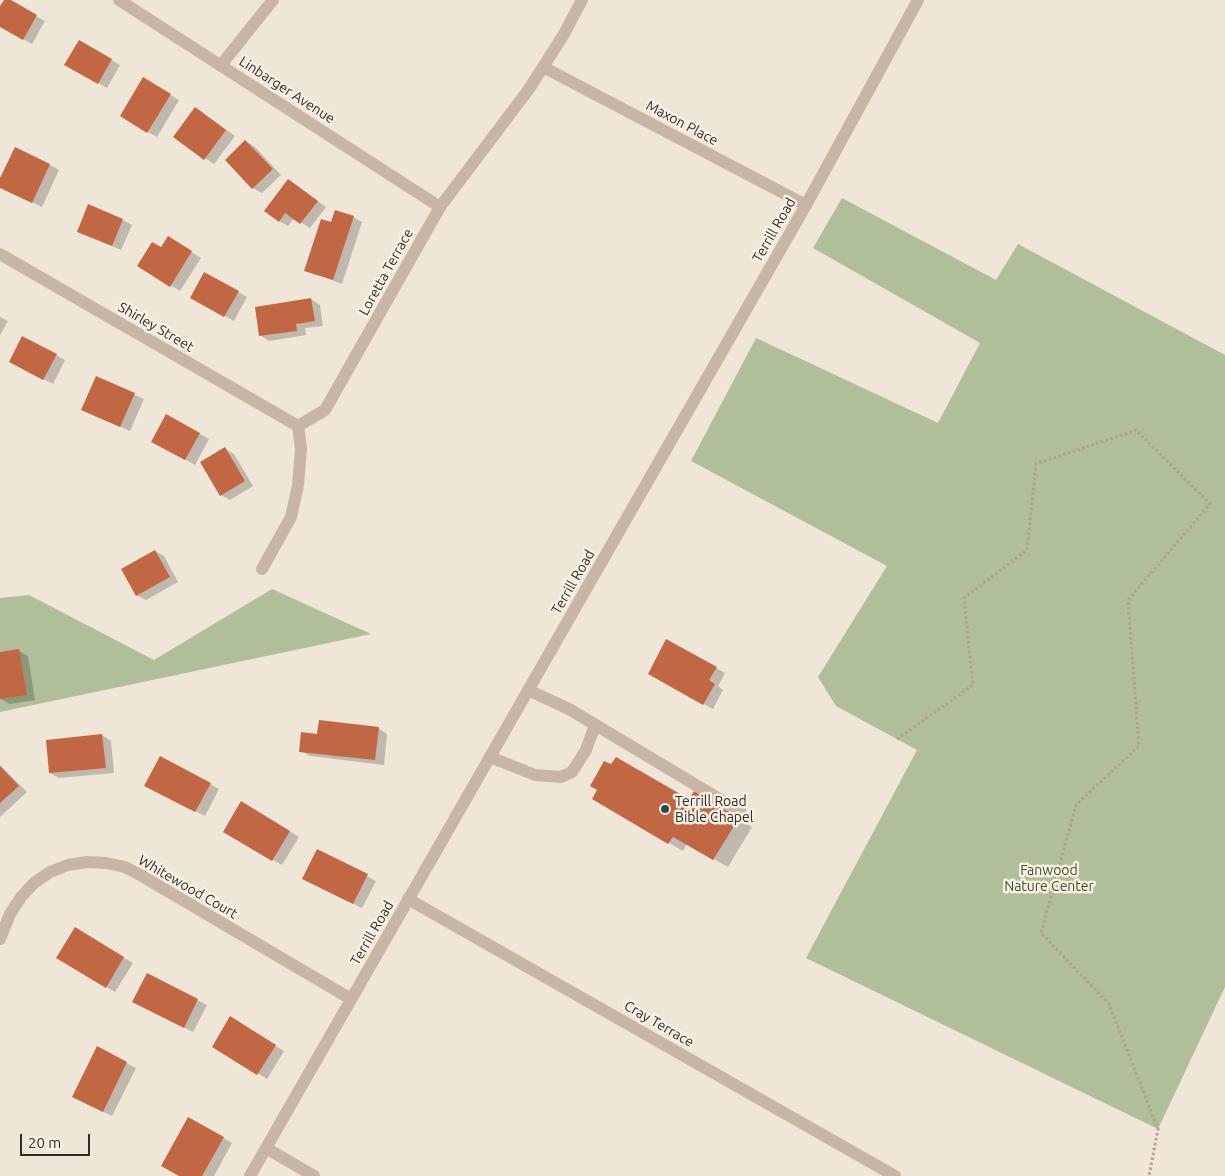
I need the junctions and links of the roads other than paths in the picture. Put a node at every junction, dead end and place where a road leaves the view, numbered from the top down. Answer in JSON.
{"nodes":[{"id":1,"x":119,"y":0,"type":"edge"},
{"id":2,"x":273,"y":0,"type":"edge"},
{"id":3,"x":582,"y":0,"type":"edge"},
{"id":4,"x":918,"y":0,"type":"edge"},
{"id":5,"x":221,"y":65,"type":"junction"},
{"id":6,"x":543,"y":67,"type":"junction"},
{"id":7,"x":806,"y":205,"type":"junction"},
{"id":8,"x":440,"y":207,"type":"junction"},
{"id":9,"x":0,"y":254,"type":"edge"},
{"id":10,"x":298,"y":426,"type":"junction"},
{"id":11,"x":262,"y":569,"type":"dead end"},
{"id":12,"x":528,"y":690,"type":"junction"},
{"id":13,"x":595,"y":725,"type":"junction"},
{"id":14,"x":490,"y":757,"type":"junction"},
{"id":15,"x":741,"y":812,"type":"dead end"},
{"id":16,"x":408,"y":899,"type":"junction"},
{"id":17,"x":0,"y":939,"type":"edge"},
{"id":18,"x":351,"y":999,"type":"junction"},
{"id":19,"x":266,"y":1148,"type":"junction"},
{"id":20,"x":250,"y":1176,"type":"edge"},
{"id":21,"x":314,"y":1176,"type":"edge"},
{"id":22,"x":895,"y":1176,"type":"edge"}],
"edges":[{"from":1,"to":5,"type":"street","name":"Linbarger Avenue"},
{"from":2,"to":5,"type":"street"},
{"from":3,"to":6,"type":"street","name":"Loretta Terrace"},
{"from":4,"to":7,"type":"street","name":"Terrill Road"},
{"from":5,"to":8,"type":"street","name":"Linbarger Avenue"},
{"from":6,"to":7,"type":"street","name":"Maxon Place"},
{"from":6,"to":8,"type":"street","name":"Loretta Terrace"},
{"from":7,"to":12,"type":"street","name":"Terrill Road"},
{"from":8,"to":10,"type":"street","name":"Loretta Terrace"},
{"from":9,"to":10,"type":"street","name":"Shirley Street"},
{"from":10,"to":11,"type":"street"},
{"from":12,"to":13,"type":"street"},
{"from":12,"to":14,"type":"street","name":"Terrill Road"},
{"from":13,"to":14,"type":"street"},
{"from":13,"to":15,"type":"street"},
{"from":14,"to":16,"type":"street","name":"Terrill Road"},
{"from":16,"to":18,"type":"street","name":"Terrill Road"},
{"from":16,"to":22,"type":"street","name":"Cray Terrace"},
{"from":17,"to":18,"type":"street","name":"Whitewood Court"},
{"from":18,"to":19,"type":"street","name":"Terrill Road"},
{"from":19,"to":20,"type":"street","name":"Terrill Road"},
{"from":19,"to":21,"type":"street"}]}
